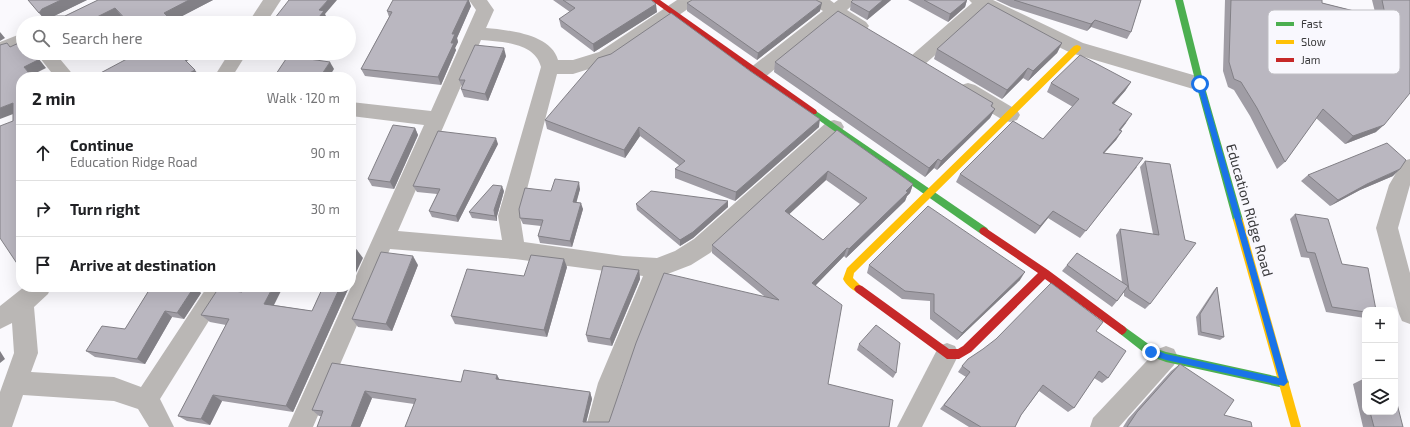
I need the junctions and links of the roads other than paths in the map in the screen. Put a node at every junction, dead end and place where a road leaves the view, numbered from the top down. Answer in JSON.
{"nodes":[{"id":1,"x":272,"y":0,"type":"edge"},
{"id":2,"x":478,"y":0,"type":"edge"},
{"id":3,"x":655,"y":0,"type":"edge"},
{"id":4,"x":689,"y":0,"type":"edge"},
{"id":5,"x":817,"y":0,"type":"edge"},
{"id":6,"x":1179,"y":0,"type":"edge"},
{"id":7,"x":981,"y":2,"type":"edge"},
{"id":8,"x":842,"y":5,"type":"edge"},
{"id":9,"x":672,"y":12,"type":"junction"},
{"id":10,"x":262,"y":16,"type":"edge"},
{"id":11,"x":474,"y":33,"type":"junction"},
{"id":12,"x":873,"y":34,"type":"edge"},
{"id":13,"x":16,"y":42,"type":"edge"},
{"id":14,"x":1077,"y":48,"type":"junction"},
{"id":15,"x":0,"y":49,"type":"edge"},
{"id":16,"x":51,"y":60,"type":"edge"},
{"id":17,"x":234,"y":60,"type":"edge"},
{"id":18,"x":918,"y":60,"type":"edge"},
{"id":19,"x":550,"y":67,"type":"junction"},
{"id":20,"x":62,"y":72,"type":"edge"},
{"id":21,"x":226,"y":72,"type":"edge"},
{"id":22,"x":757,"y":72,"type":"junction"},
{"id":23,"x":951,"y":80,"type":"edge"},
{"id":24,"x":1200,"y":84,"type":"junction"},
{"id":25,"x":356,"y":110,"type":"edge"},
{"id":26,"x":1010,"y":115,"type":"junction"},
{"id":27,"x":437,"y":119,"type":"junction"},
{"id":28,"x":834,"y":127,"type":"junction"},
{"id":29,"x":1410,"y":167,"type":"edge"},
{"id":30,"x":929,"y":194,"type":"junction"},
{"id":31,"x":383,"y":239,"type":"junction"},
{"id":32,"x":515,"y":250,"type":"junction"},
{"id":33,"x":657,"y":268,"type":"junction"},
{"id":34,"x":1044,"y":273,"type":"junction"},
{"id":35,"x":34,"y":292,"type":"edge"},
{"id":36,"x":216,"y":292,"type":"edge"},
{"id":37,"x":22,"y":303,"type":"junction"},
{"id":38,"x":1410,"y":314,"type":"edge"},
{"id":39,"x":0,"y":319,"type":"edge"},
{"id":40,"x":947,"y":354,"type":"junction"},
{"id":41,"x":1166,"y":357,"type":"junction"},
{"id":42,"x":1284,"y":382,"type":"junction"},
{"id":43,"x":16,"y":383,"type":"junction"},
{"id":44,"x":146,"y":400,"type":"junction"},
{"id":45,"x":0,"y":426,"type":"edge"},
{"id":46,"x":162,"y":427,"type":"edge"},
{"id":47,"x":300,"y":427,"type":"edge"},
{"id":48,"x":598,"y":427,"type":"edge"},
{"id":49,"x":909,"y":427,"type":"edge"},
{"id":50,"x":1102,"y":427,"type":"edge"},
{"id":51,"x":1296,"y":427,"type":"edge"}],
"edges":[{"from":1,"to":10,"type":"street"},
{"from":2,"to":11,"type":"street"},
{"from":3,"to":9,"type":"street"},
{"from":4,"to":9,"type":"street"},
{"from":5,"to":8,"type":"street"},
{"from":6,"to":24,"type":"street","name":"Education Ridge Road"},
{"from":7,"to":14,"type":"street"},
{"from":7,"to":18,"type":"street"},
{"from":8,"to":12,"type":"street"},
{"from":8,"to":22,"type":"street"},
{"from":9,"to":19,"type":"street"},
{"from":9,"to":22,"type":"street"},
{"from":11,"to":19,"type":"street"},
{"from":11,"to":27,"type":"street"},
{"from":13,"to":15,"type":"street"},
{"from":14,"to":24,"type":"street"},
{"from":14,"to":26,"type":"street"},
{"from":16,"to":20,"type":"street"},
{"from":17,"to":21,"type":"street"},
{"from":19,"to":32,"type":"street"},
{"from":22,"to":28,"type":"street"},
{"from":23,"to":26,"type":"street"},
{"from":24,"to":42,"type":"street","name":"Education Ridge Road"},
{"from":25,"to":27,"type":"street"},
{"from":26,"to":30,"type":"street"},
{"from":27,"to":31,"type":"street"},
{"from":28,"to":30,"type":"street"},
{"from":28,"to":33,"type":"street"},
{"from":29,"to":38,"type":"street"},
{"from":30,"to":34,"type":"street"},
{"from":30,"to":40,"type":"street"},
{"from":31,"to":32,"type":"street"},
{"from":31,"to":47,"type":"street"},
{"from":32,"to":33,"type":"street"},
{"from":33,"to":48,"type":"street"},
{"from":34,"to":40,"type":"street"},
{"from":34,"to":41,"type":"street"},
{"from":35,"to":37,"type":"street"},
{"from":36,"to":44,"type":"street"},
{"from":37,"to":39,"type":"street"},
{"from":37,"to":43,"type":"street"},
{"from":40,"to":49,"type":"street"},
{"from":41,"to":42,"type":"street"},
{"from":41,"to":50,"type":"street"},
{"from":42,"to":51,"type":"street","name":"Education Ridge Road"},
{"from":43,"to":44,"type":"street"},
{"from":43,"to":45,"type":"street"},
{"from":44,"to":46,"type":"street"}]}
